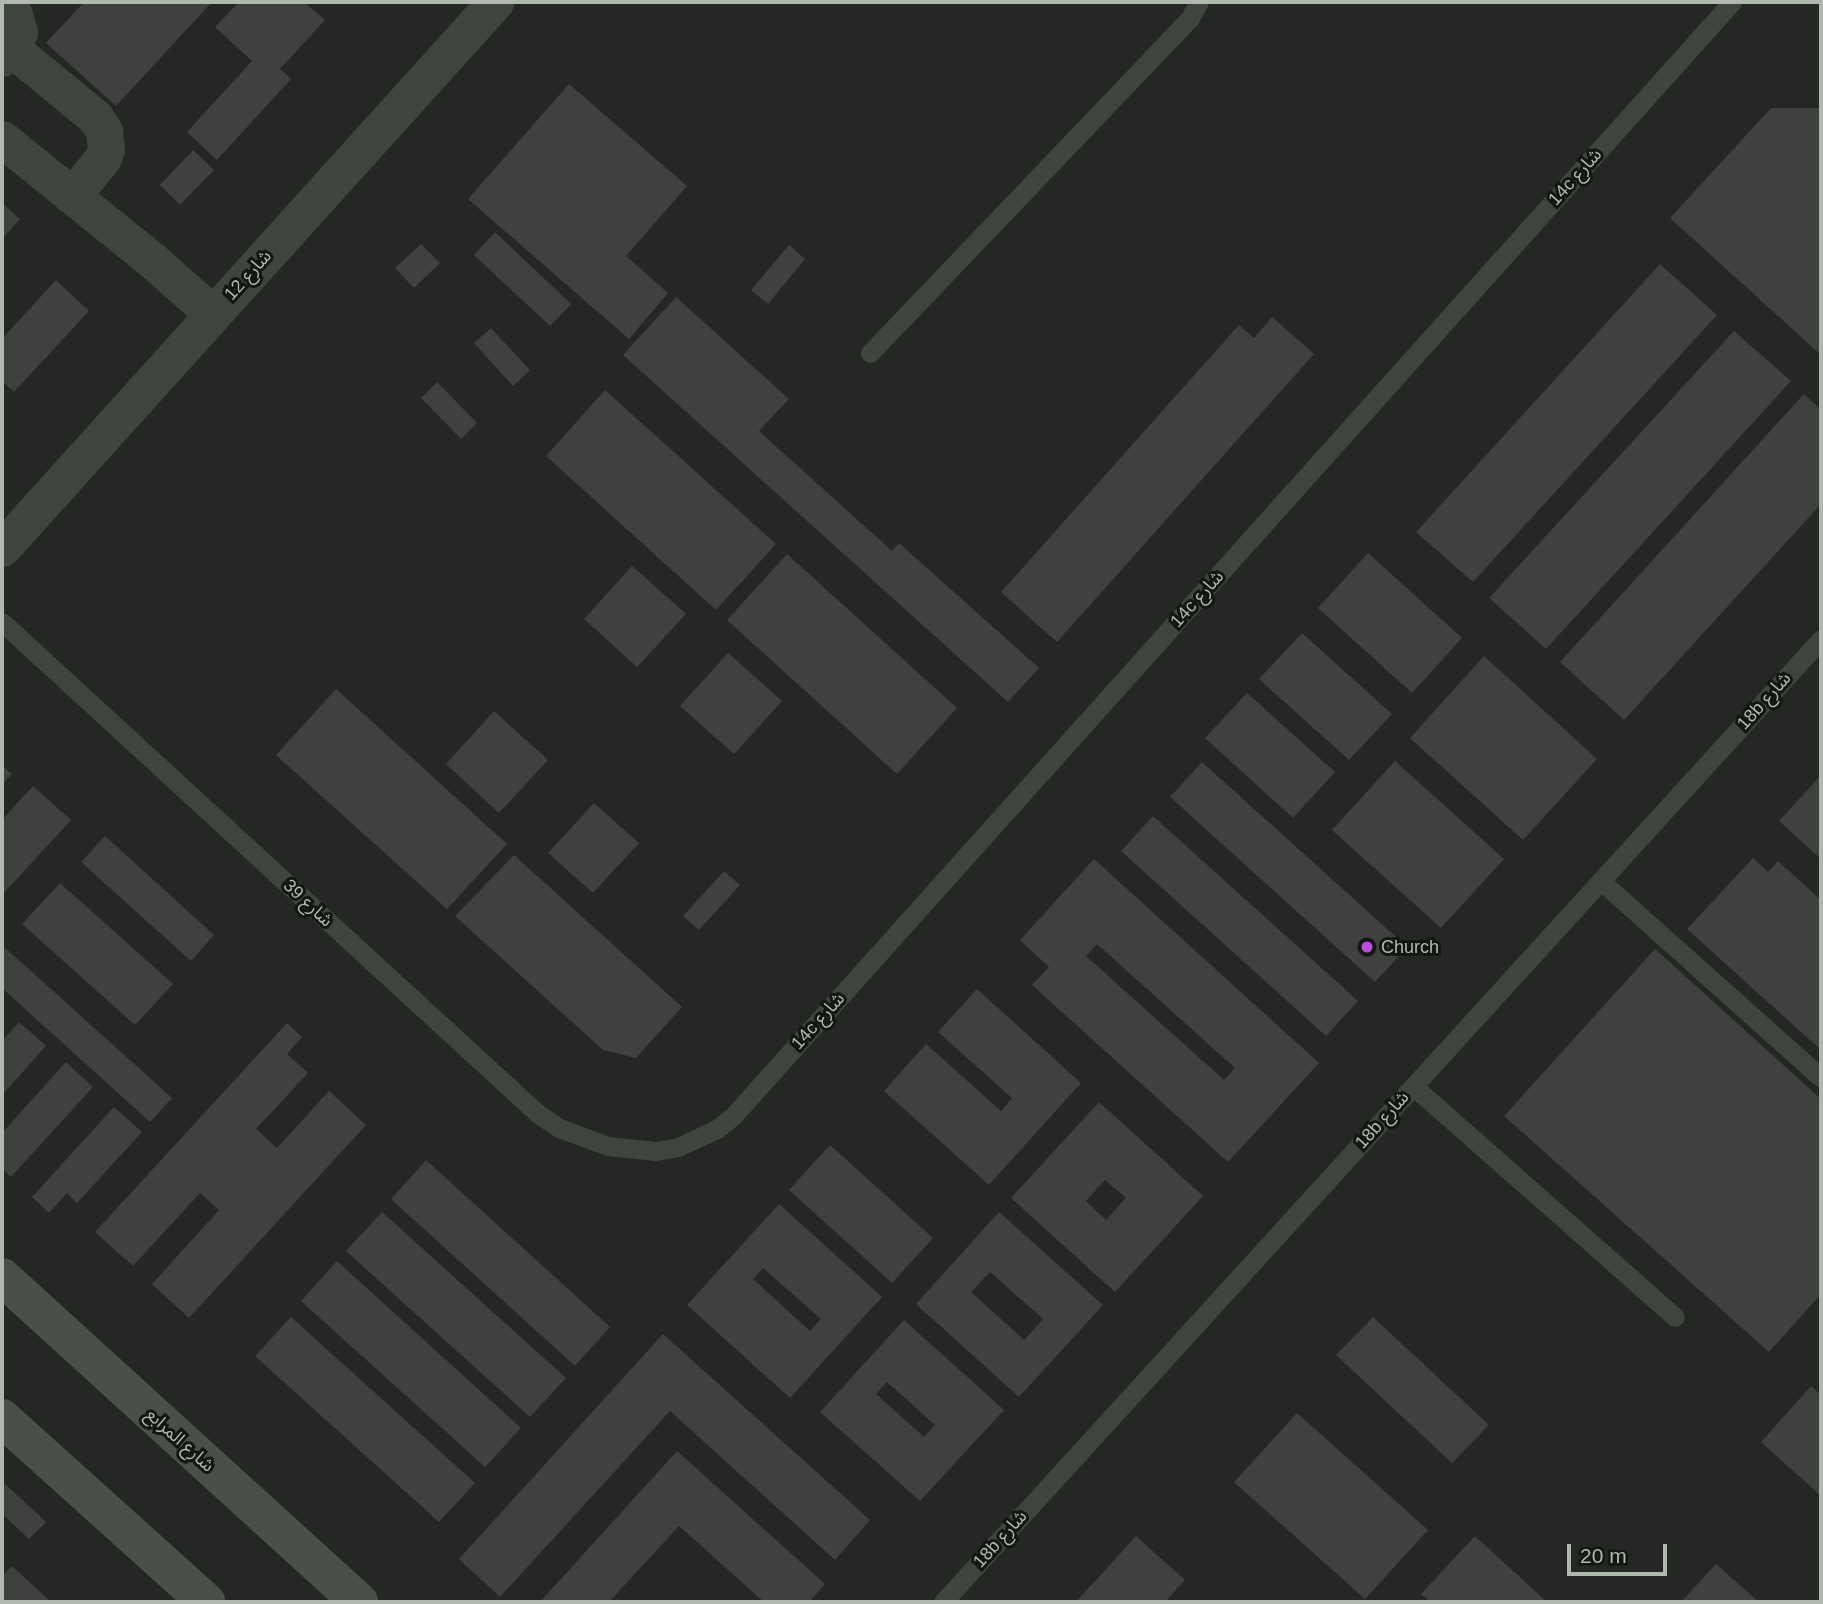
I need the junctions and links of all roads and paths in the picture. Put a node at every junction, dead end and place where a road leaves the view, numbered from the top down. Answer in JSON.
{"nodes":[{"id":1,"x":3,"y":2,"type":"edge"},
{"id":2,"x":495,"y":2,"type":"edge"},
{"id":3,"x":1199,"y":2,"type":"edge"},
{"id":4,"x":1732,"y":2,"type":"edge"},
{"id":5,"x":6,"y":53,"type":"edge"},
{"id":6,"x":2,"y":139,"type":"edge"},
{"id":7,"x":72,"y":196,"type":"junction"},
{"id":8,"x":213,"y":314,"type":"junction"},
{"id":9,"x":870,"y":353,"type":"dead end"},
{"id":10,"x":2,"y":548,"type":"edge"},
{"id":11,"x":2,"y":622,"type":"edge"},
{"id":12,"x":1821,"y":639,"type":"edge"},
{"id":13,"x":1601,"y":881,"type":"junction"},
{"id":14,"x":1821,"y":1078,"type":"edge"},
{"id":15,"x":1413,"y":1086,"type":"junction"},
{"id":16,"x":634,"y":1150,"type":"joint"},
{"id":17,"x":2,"y":1277,"type":"edge"},
{"id":18,"x":1675,"y":1317,"type":"dead end"},
{"id":19,"x":2,"y":1418,"type":"edge"},
{"id":20,"x":206,"y":1602,"type":"edge"},
{"id":21,"x":359,"y":1602,"type":"edge"},
{"id":22,"x":943,"y":1602,"type":"edge"}],
"edges":[{"from":1,"to":5,"type":"street"},
{"from":2,"to":8,"type":"street","name":"شارع 12"},
{"from":3,"to":9,"type":"lane"},
{"from":4,"to":16,"type":"lane","name":"14c شارع"},
{"from":5,"to":7,"type":"street"},
{"from":6,"to":7,"type":"street"},
{"from":7,"to":8,"type":"street"},
{"from":8,"to":10,"type":"street","name":"شارع 12"},
{"from":11,"to":16,"type":"lane","name":"شارع 39"},
{"from":12,"to":13,"type":"lane","name":"18b شارع"},
{"from":13,"to":14,"type":"lane"},
{"from":13,"to":15,"type":"lane","name":"18b شارع"},
{"from":15,"to":18,"type":"lane"},
{"from":15,"to":22,"type":"lane","name":"18b شارع"},
{"from":17,"to":21,"type":"main road","name":"شارع المرابع"},
{"from":19,"to":20,"type":"main road"}]}
